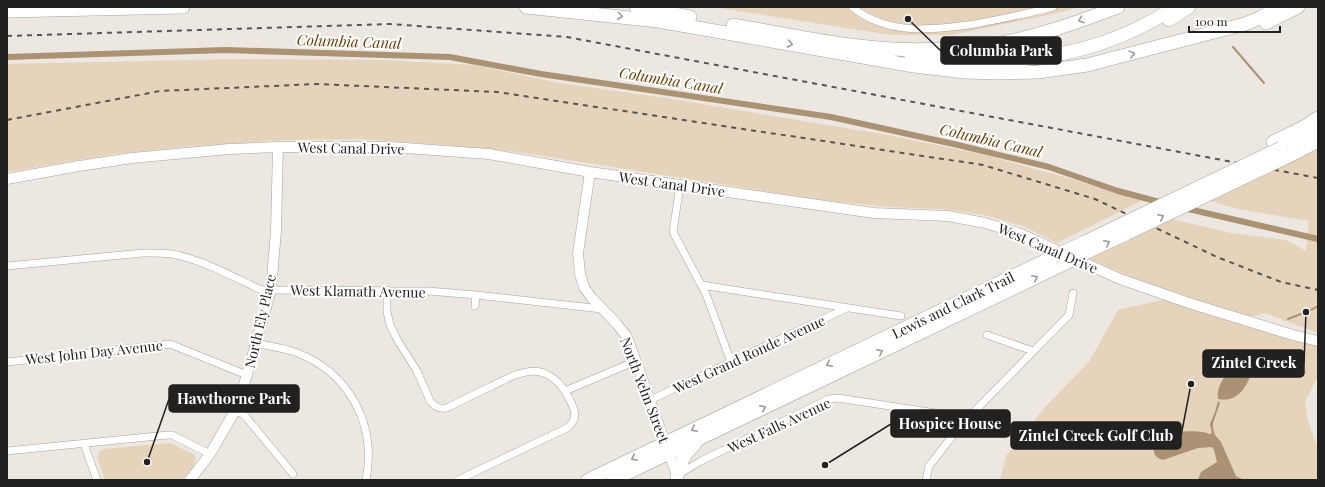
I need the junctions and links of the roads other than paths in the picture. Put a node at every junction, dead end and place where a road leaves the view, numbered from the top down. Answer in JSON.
{"nodes":[{"id":1,"x":183,"y":7,"type":"edge"},
{"id":2,"x":526,"y":7,"type":"edge"},
{"id":3,"x":637,"y":7,"type":"edge"},
{"id":4,"x":852,"y":7,"type":"edge"},
{"id":5,"x":1053,"y":7,"type":"edge"},
{"id":6,"x":1118,"y":7,"type":"edge"},
{"id":7,"x":1175,"y":7,"type":"edge"},
{"id":8,"x":1190,"y":7,"type":"edge"},
{"id":9,"x":1278,"y":7,"type":"edge"},
{"id":10,"x":1298,"y":7,"type":"edge"},
{"id":11,"x":7,"y":11,"type":"edge"},
{"id":12,"x":842,"y":43,"type":"junction"},
{"id":13,"x":1167,"y":44,"type":"junction"},
{"id":14,"x":914,"y":66,"type":"junction"},
{"id":15,"x":1318,"y":118,"type":"edge"},
{"id":16,"x":1318,"y":131,"type":"edge"},
{"id":17,"x":1318,"y":141,"type":"edge"},
{"id":18,"x":1318,"y":145,"type":"edge"},
{"id":19,"x":278,"y":146,"type":"junction"},
{"id":20,"x":1281,"y":148,"type":"junction"},
{"id":21,"x":590,"y":172,"type":"junction"},
{"id":22,"x":7,"y":179,"type":"edge"},
{"id":23,"x":680,"y":185,"type":"junction"},
{"id":24,"x":1122,"y":230,"type":"junction"},
{"id":25,"x":1086,"y":247,"type":"junction"},
{"id":26,"x":7,"y":266,"type":"edge"},
{"id":27,"x":701,"y":285,"type":"junction"},
{"id":28,"x":271,"y":290,"type":"junction"},
{"id":29,"x":388,"y":290,"type":"junction"},
{"id":30,"x":1073,"y":293,"type":"dead end"},
{"id":31,"x":476,"y":295,"type":"junction"},
{"id":32,"x":475,"y":306,"type":"dead end"},
{"id":33,"x":847,"y":308,"type":"junction"},
{"id":34,"x":602,"y":309,"type":"junction"},
{"id":35,"x":901,"y":316,"type":"dead end"},
{"id":36,"x":986,"y":335,"type":"dead end"},
{"id":37,"x":1318,"y":341,"type":"edge"},
{"id":38,"x":256,"y":343,"type":"junction"},
{"id":39,"x":1033,"y":351,"type":"junction"},
{"id":40,"x":636,"y":361,"type":"junction"},
{"id":41,"x":7,"y":362,"type":"edge"},
{"id":42,"x":731,"y":362,"type":"junction"},
{"id":43,"x":247,"y":375,"type":"junction"},
{"id":44,"x":565,"y":391,"type":"junction"},
{"id":45,"x":650,"y":400,"type":"junction"},
{"id":46,"x":235,"y":411,"type":"junction"},
{"id":47,"x":962,"y":424,"type":"junction"},
{"id":48,"x":702,"y":437,"type":"junction"},
{"id":49,"x":84,"y":444,"type":"junction"},
{"id":50,"x":668,"y":448,"type":"junction"},
{"id":51,"x":7,"y":451,"type":"edge"},
{"id":52,"x":210,"y":454,"type":"junction"},
{"id":53,"x":293,"y":474,"type":"dead end"},
{"id":54,"x":676,"y":479,"type":"edge"},
{"id":55,"x":97,"y":480,"type":"edge"},
{"id":56,"x":190,"y":480,"type":"edge"},
{"id":57,"x":366,"y":480,"type":"edge"},
{"id":58,"x":458,"y":480,"type":"edge"},
{"id":59,"x":588,"y":480,"type":"edge"},
{"id":60,"x":613,"y":480,"type":"edge"},
{"id":61,"x":926,"y":480,"type":"edge"}],
"edges":[{"from":1,"to":11,"type":"highway"},
{"from":2,"to":14,"type":"highway","one_way":true},
{"from":3,"to":12,"type":"highway"},
{"from":4,"to":5,"type":"street"},
{"from":6,"to":12,"type":"highway","one_way":true},
{"from":7,"to":12,"type":"highway"},
{"from":8,"to":14,"type":"highway"},
{"from":9,"to":13,"type":"highway"},
{"from":10,"to":13,"type":"highway"},
{"from":14,"to":13,"type":"highway","one_way":true},
{"from":15,"to":20,"type":"highway"},
{"from":16,"to":20,"type":"highway","name":"Lewis and Clark Trail"},
{"from":17,"to":20,"type":"highway","name":"Lewis and Clark Trail"},
{"from":18,"to":20,"type":"highway"},
{"from":19,"to":21,"type":"street","name":"West Canal Drive"},
{"from":19,"to":22,"type":"street","name":"West Canal Drive"},
{"from":19,"to":28,"type":"street","name":"North Ely Place"},
{"from":20,"to":24,"type":"highway","name":"Lewis and Clark Trail","bridge":true},
{"from":20,"to":24,"type":"highway","bridge":true},
{"from":21,"to":23,"type":"street","name":"West Canal Drive"},
{"from":21,"to":34,"type":"street","name":"North Yelm Street"},
{"from":23,"to":27,"type":"street"},
{"from":23,"to":37,"type":"street","name":"West Canal Drive"},
{"from":24,"to":25,"type":"highway","name":"Lewis and Clark Trail"},
{"from":48,"to":25,"type":"highway","name":"Lewis and Clark Trail","one_way":true,"bridge":true},
{"from":25,"to":50,"type":"highway","name":"Lewis and Clark Trail","one_way":true,"bridge":true},
{"from":26,"to":28,"type":"street","name":"West Klamath Avenue"},
{"from":27,"to":33,"type":"street"},
{"from":27,"to":42,"type":"street"},
{"from":28,"to":29,"type":"street","name":"West Klamath Avenue"},
{"from":28,"to":38,"type":"street","name":"North Ely Place"},
{"from":29,"to":31,"type":"street","name":"West Klamath Avenue"},
{"from":29,"to":44,"type":"street"},
{"from":30,"to":39,"type":"street"},
{"from":31,"to":32,"type":"street"},
{"from":31,"to":34,"type":"street","name":"West Klamath Avenue"},
{"from":33,"to":35,"type":"street"},
{"from":33,"to":42,"type":"street","name":"West Grand Ronde Avenue"},
{"from":34,"to":40,"type":"street","name":"North Yelm Street"},
{"from":36,"to":39,"type":"street"},
{"from":38,"to":43,"type":"street","name":"North Ely Place"},
{"from":38,"to":57,"type":"street"},
{"from":39,"to":47,"type":"street"},
{"from":40,"to":44,"type":"street"},
{"from":40,"to":45,"type":"street","name":"North Yelm Street"},
{"from":41,"to":43,"type":"street","name":"West John Day Avenue"},
{"from":42,"to":45,"type":"street","name":"West Grand Ronde Avenue"},
{"from":43,"to":46,"type":"street","name":"North Ely Place"},
{"from":44,"to":58,"type":"street"},
{"from":45,"to":50,"type":"street","name":"North Yelm Street"},
{"from":46,"to":52,"type":"street","name":"North Ely Place"},
{"from":46,"to":53,"type":"street"},
{"from":47,"to":54,"type":"street","name":"West Falls Avenue"},
{"from":47,"to":61,"type":"street"},
{"from":48,"to":50,"type":"highway","name":"Lewis and Clark Trail"},
{"from":48,"to":54,"type":"highway"},
{"from":49,"to":51,"type":"street"},
{"from":49,"to":52,"type":"street"},
{"from":49,"to":55,"type":"street"},
{"from":50,"to":54,"type":"street","name":"North Yelm Street"},
{"from":50,"to":59,"type":"highway","name":"Lewis and Clark Trail","one_way":true},
{"from":50,"to":60,"type":"highway","name":"Lewis and Clark Trail"},
{"from":52,"to":56,"type":"street","name":"North Ely Place"}]}
